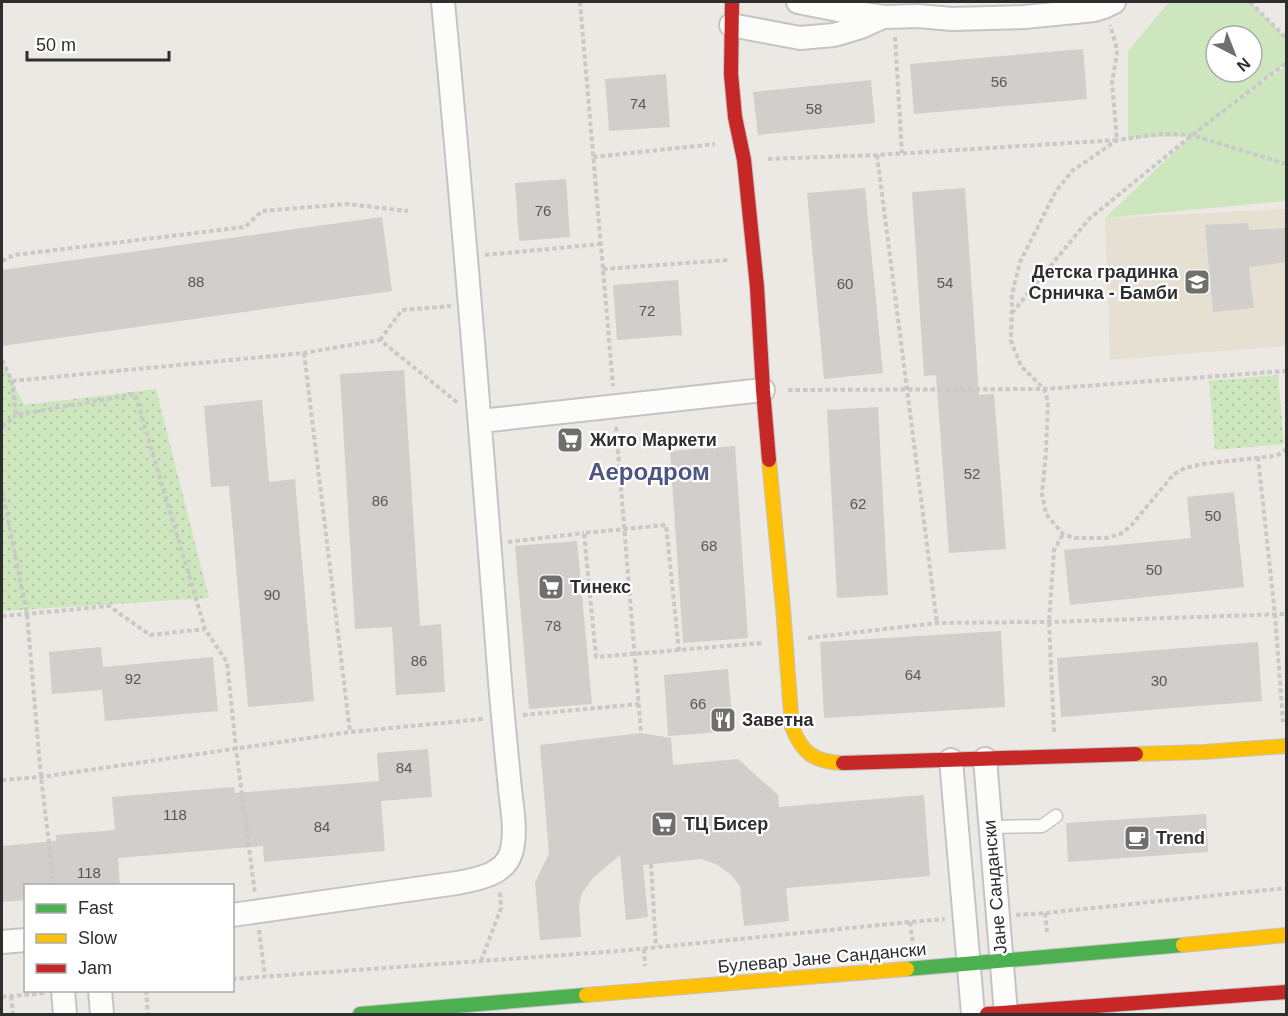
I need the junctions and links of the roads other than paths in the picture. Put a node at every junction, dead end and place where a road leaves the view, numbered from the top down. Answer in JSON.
{"nodes":[{"id":1,"x":443,"y":2,"type":"edge"},
{"id":2,"x":732,"y":2,"type":"edge"},
{"id":3,"x":798,"y":2,"type":"edge"},
{"id":4,"x":1019,"y":2,"type":"edge"},
{"id":5,"x":1109,"y":4,"type":"edge"},
{"id":6,"x":889,"y":17,"type":"junction"},
{"id":7,"x":989,"y":17,"type":"junction"},
{"id":8,"x":731,"y":25,"type":"junction"},
{"id":9,"x":763,"y":390,"type":"junction"},
{"id":10,"x":481,"y":422,"type":"junction"},
{"id":11,"x":1286,"y":746,"type":"edge"},
{"id":12,"x":985,"y":759,"type":"junction"},
{"id":13,"x":951,"y":760,"type":"junction"},
{"id":14,"x":1056,"y":816,"type":"dead end"},
{"id":15,"x":990,"y":827,"type":"junction"},
{"id":16,"x":234,"y":915,"type":"edge"},
{"id":17,"x":1287,"y":935,"type":"edge"},
{"id":18,"x":24,"y":940,"type":"edge"},
{"id":19,"x":2,"y":942,"type":"edge"},
{"id":20,"x":1001,"y":961,"type":"junction"},
{"id":21,"x":969,"y":964,"type":"junction"},
{"id":22,"x":63,"y":992,"type":"edge"},
{"id":23,"x":100,"y":992,"type":"edge"},
{"id":24,"x":1287,"y":992,"type":"edge"},
{"id":25,"x":65,"y":1014,"type":"edge"},
{"id":26,"x":102,"y":1014,"type":"edge"},
{"id":27,"x":360,"y":1014,"type":"edge"},
{"id":28,"x":973,"y":1014,"type":"edge"},
{"id":29,"x":1000,"y":1014,"type":"edge"}],
"edges":[{"from":1,"to":10,"type":"street"},
{"from":2,"to":8,"type":"street"},
{"from":3,"to":6,"type":"street"},
{"from":4,"to":7,"type":"street"},
{"from":5,"to":7,"type":"street"},
{"from":6,"to":7,"type":"street"},
{"from":6,"to":8,"type":"street"},
{"from":8,"to":9,"type":"street"},
{"from":9,"to":10,"type":"street"},
{"from":9,"to":13,"type":"street"},
{"from":10,"to":16,"type":"street"},
{"from":11,"to":12,"type":"street"},
{"from":12,"to":13,"type":"street"},
{"from":12,"to":15,"type":"street","name":"Јане Сандански"},
{"from":13,"to":21,"type":"street","name":"Јане Сандански"},
{"from":14,"to":15,"type":"lane"},
{"from":15,"to":20,"type":"street","name":"Јане Сандански"},
{"from":17,"to":20,"type":"street","name":"Булевар Јане Сандански"},
{"from":18,"to":19,"type":"street"},
{"from":20,"to":21,"type":"street","name":"Булевар Јане Сандански"},
{"from":20,"to":29,"type":"street","name":"Јане Сандански"},
{"from":21,"to":27,"type":"street","name":"Булевар Јане Сандански"},
{"from":21,"to":28,"type":"street","name":"Јане Сандански"},
{"from":22,"to":25,"type":"street"},
{"from":23,"to":26,"type":"street"},
{"from":24,"to":29,"type":"street"}]}
